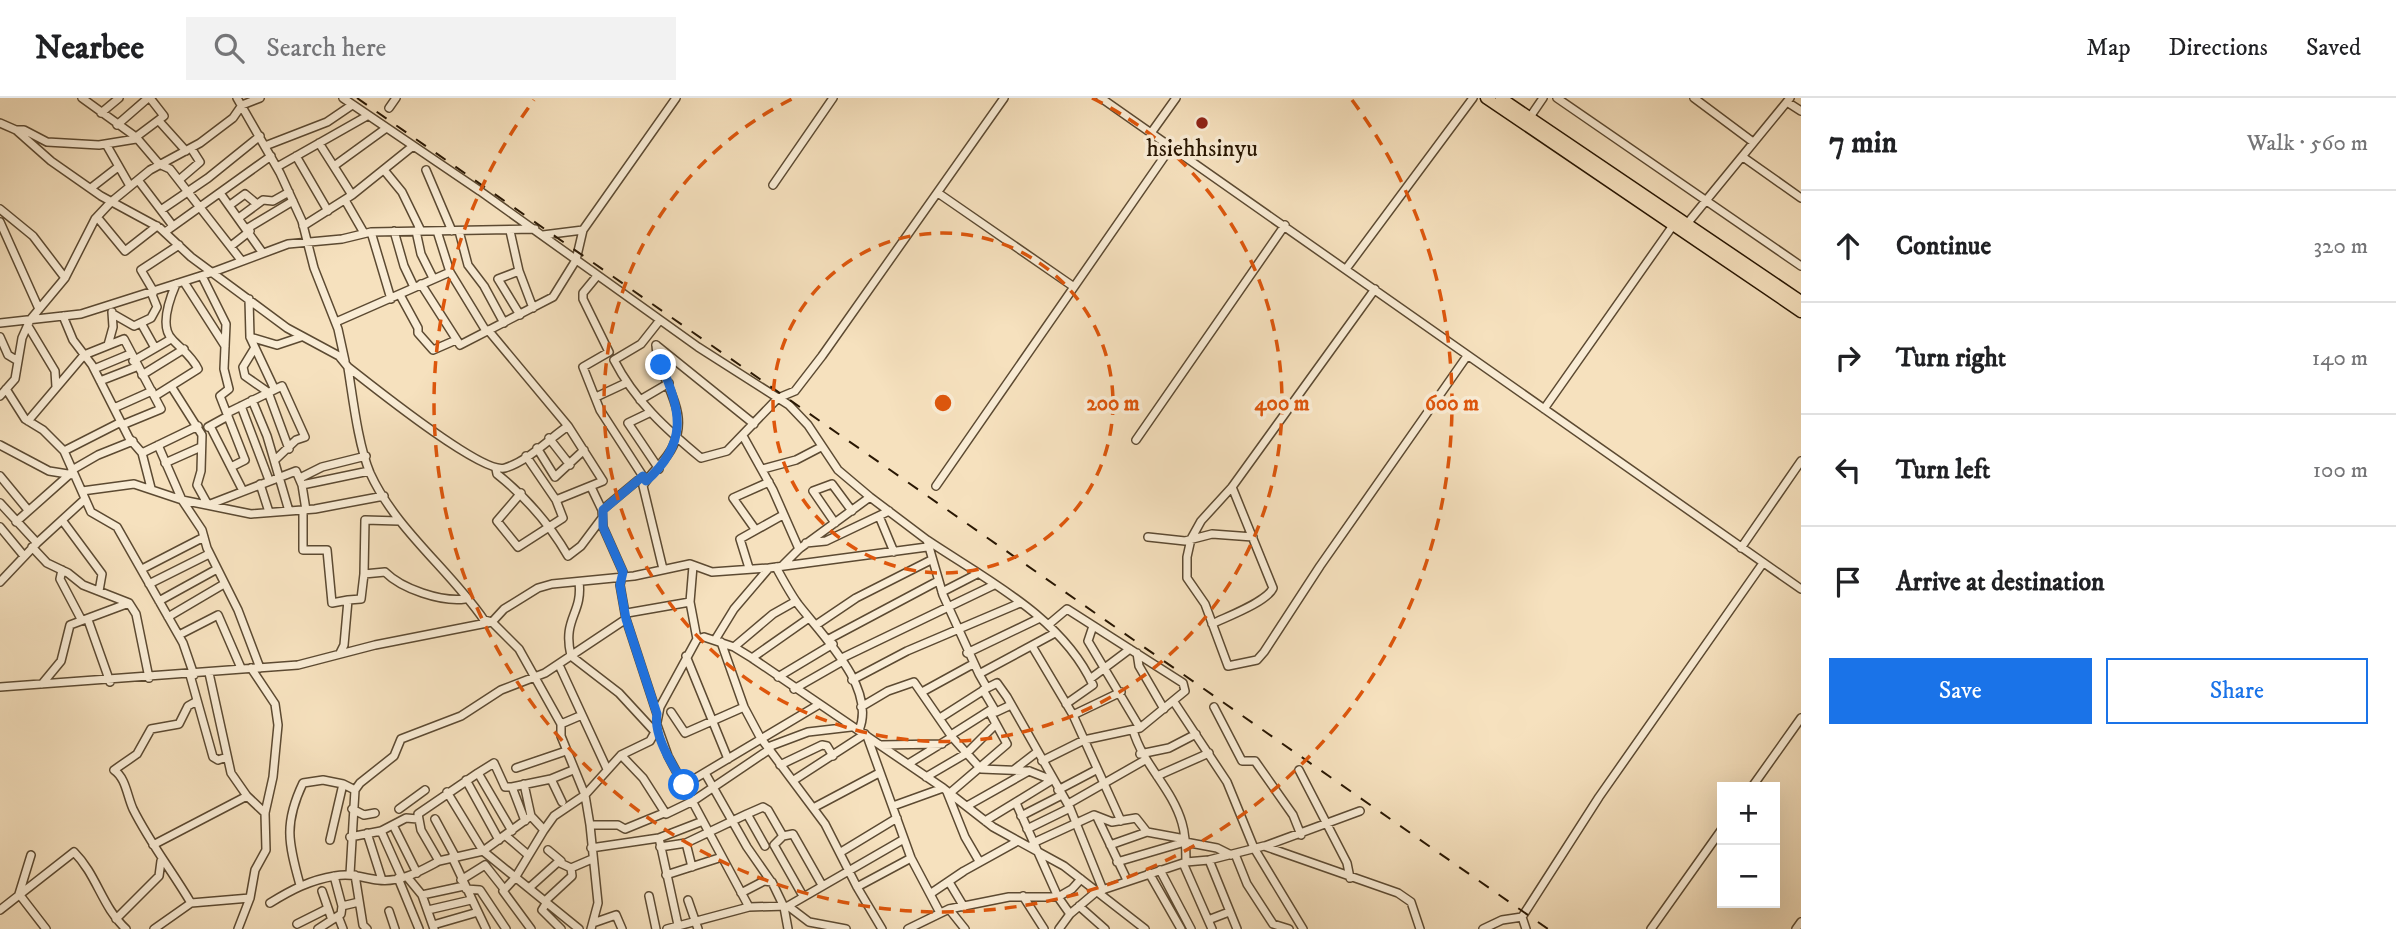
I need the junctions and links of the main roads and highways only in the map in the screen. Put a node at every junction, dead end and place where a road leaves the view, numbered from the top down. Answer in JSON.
{"nodes":[{"id":1,"x":1486,"y":98,"type":"edge"},
{"id":2,"x":1501,"y":98,"type":"edge"},
{"id":3,"x":1679,"y":223,"type":"junction"},
{"id":4,"x":1801,"y":301,"type":"edge"},
{"id":5,"x":1801,"y":312,"type":"edge"}],
"edges":[{"from":1,"to":3,"type":"main road"},
{"from":2,"to":3,"type":"main road"},
{"from":3,"to":4,"type":"main road"},
{"from":3,"to":5,"type":"main road"}]}
